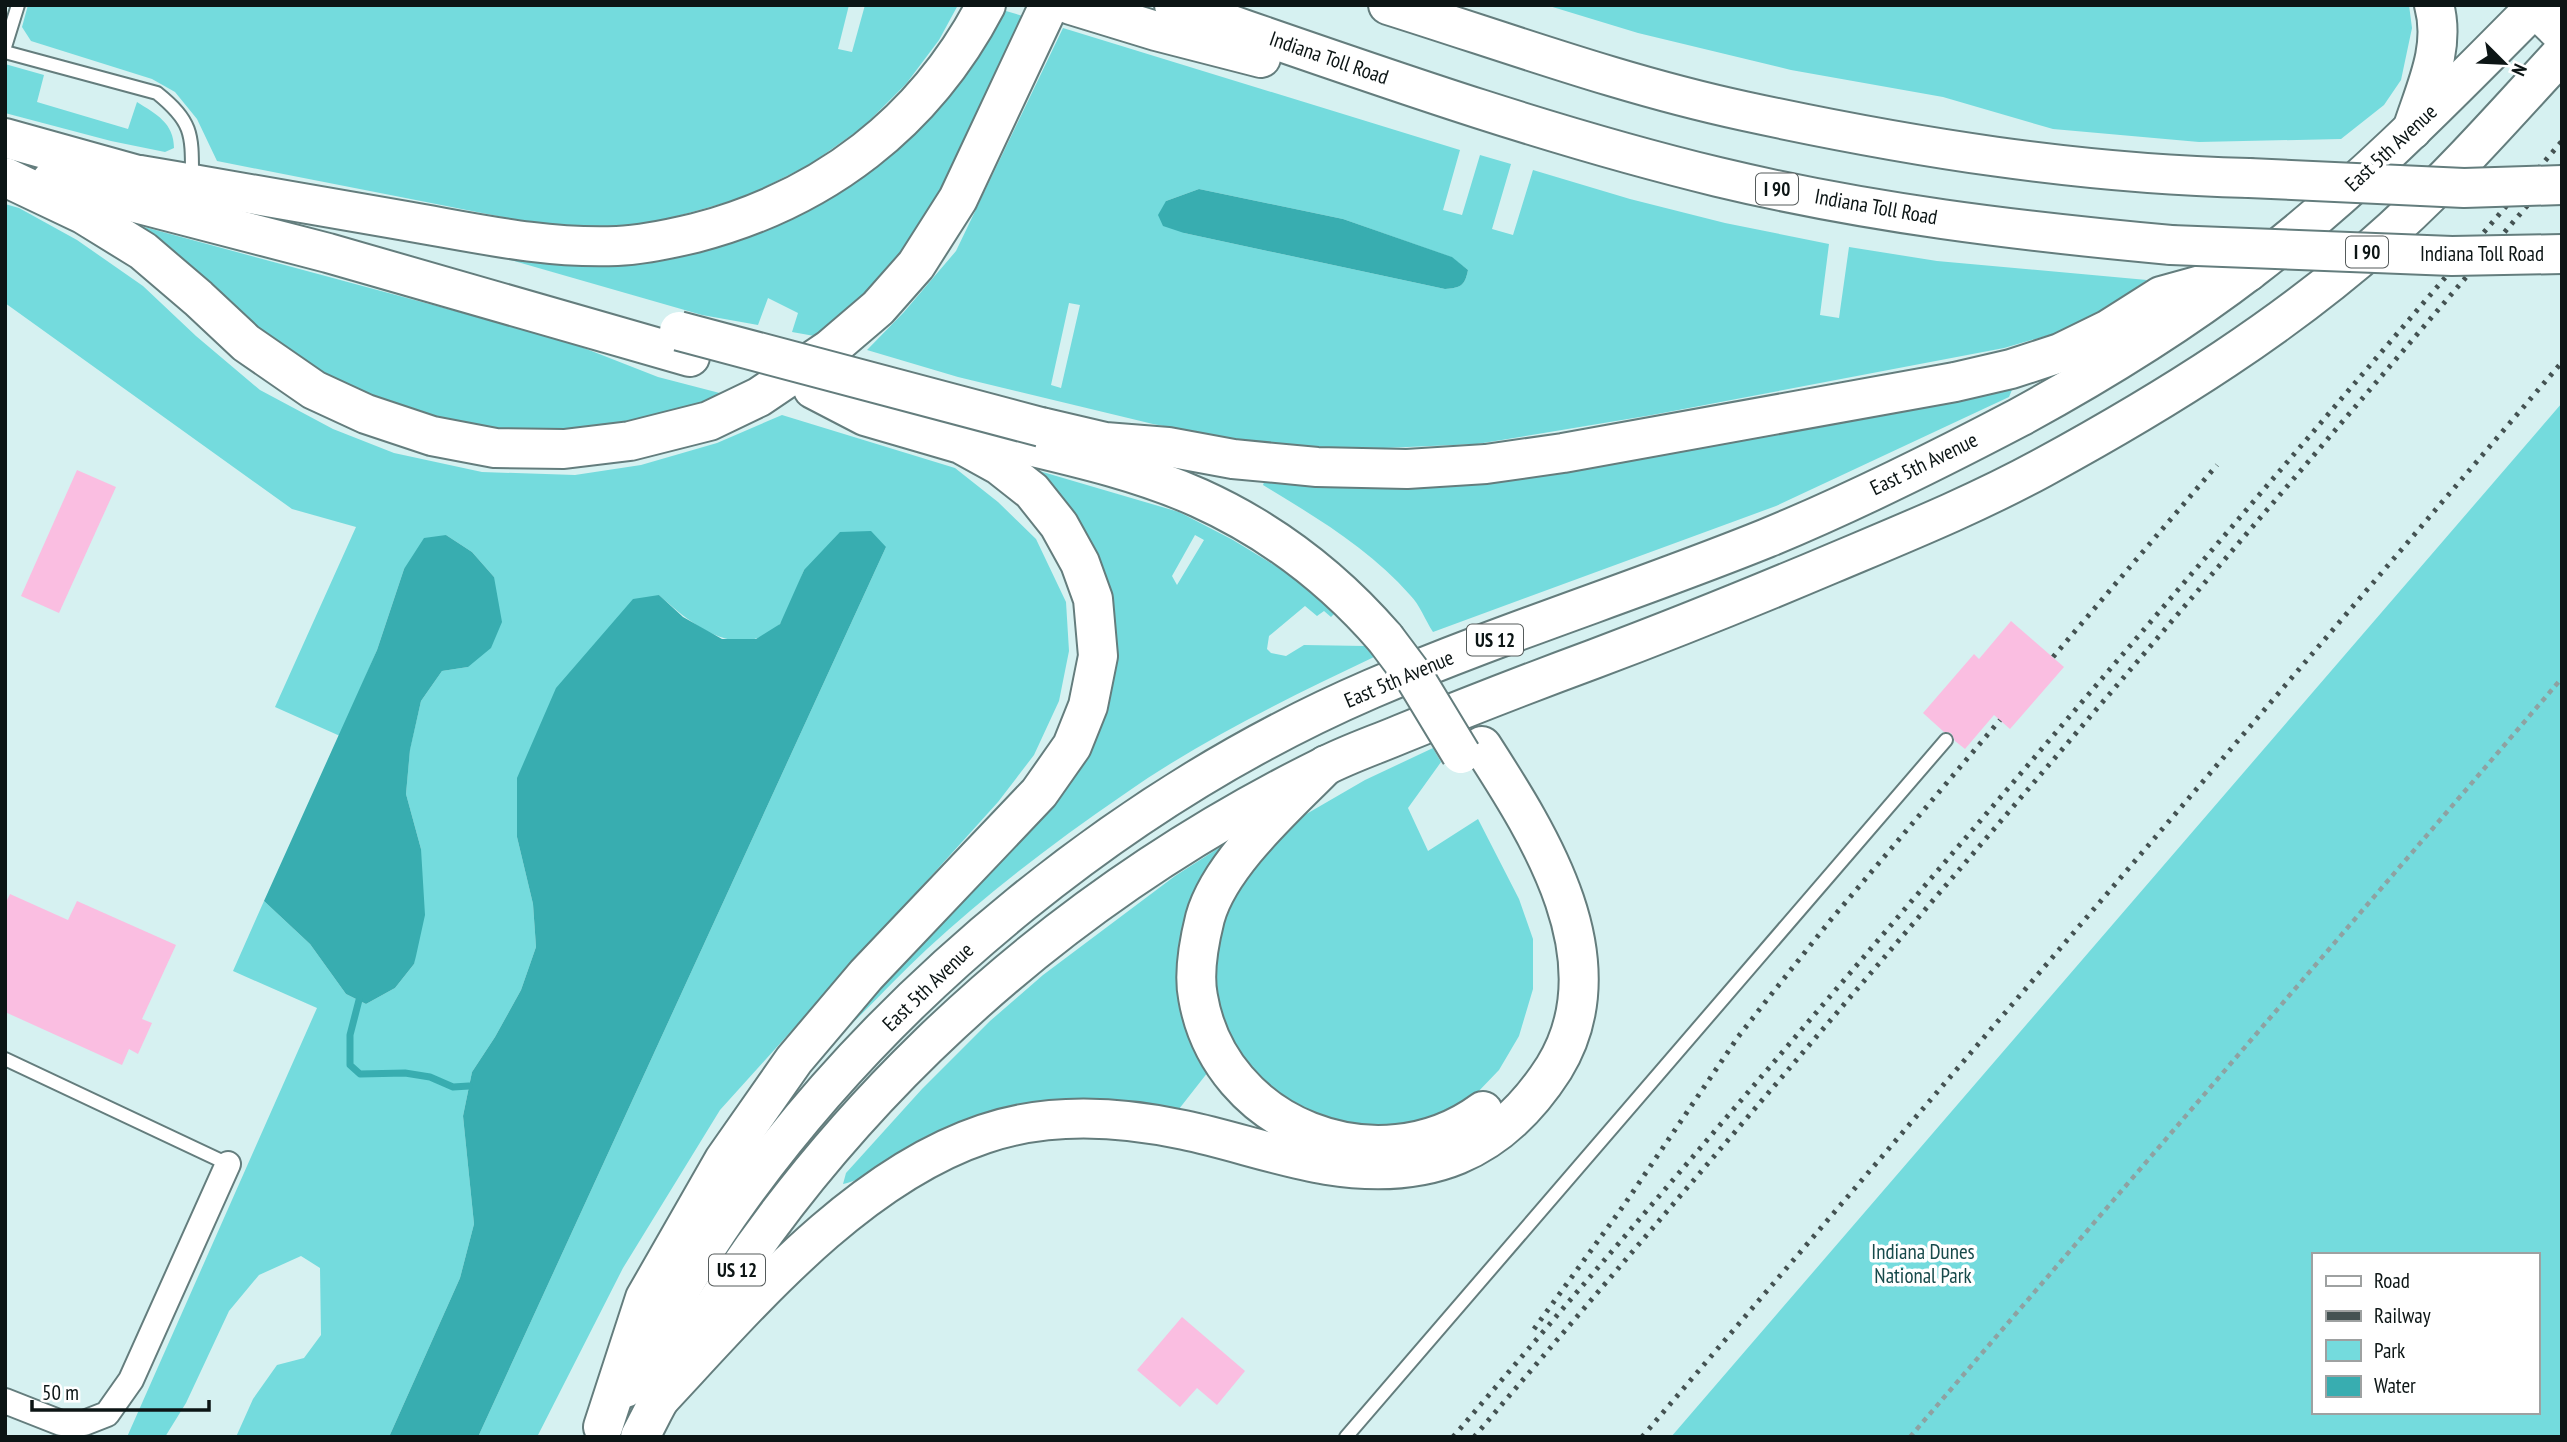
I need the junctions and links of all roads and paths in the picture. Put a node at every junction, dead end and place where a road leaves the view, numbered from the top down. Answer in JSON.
{"nodes":[{"id":1,"x":18,"y":5,"type":"edge"},
{"id":2,"x":986,"y":5,"type":"edge"},
{"id":3,"x":1049,"y":5,"type":"edge"},
{"id":4,"x":1071,"y":5,"type":"edge"},
{"id":5,"x":1388,"y":5,"type":"edge"},
{"id":6,"x":1472,"y":5,"type":"edge"},
{"id":7,"x":2434,"y":5,"type":"edge"},
{"id":8,"x":2532,"y":6,"type":"edge"},
{"id":9,"x":1165,"y":18,"type":"edge"},
{"id":10,"x":2562,"y":34,"type":"edge"},
{"id":11,"x":5,"y":50,"type":"edge"},
{"id":12,"x":2562,"y":53,"type":"edge"},
{"id":13,"x":1605,"y":74,"type":"junction"},
{"id":14,"x":2412,"y":130,"type":"junction"},
{"id":15,"x":5,"y":138,"type":"edge"},
{"id":16,"x":5,"y":169,"type":"edge"},
{"id":17,"x":140,"y":175,"type":"junction"},
{"id":18,"x":5,"y":177,"type":"edge"},
{"id":19,"x":192,"y":184,"type":"junction"},
{"id":20,"x":2562,"y":185,"type":"edge"},
{"id":21,"x":2562,"y":254,"type":"edge"},
{"id":22,"x":2248,"y":272,"type":"junction"},
{"id":23,"x":685,"y":344,"type":"junction"},
{"id":24,"x":813,"y":389,"type":"junction"},
{"id":25,"x":1039,"y":438,"type":"junction"},
{"id":26,"x":1105,"y":442,"type":"junction"},
{"id":27,"x":1396,"y":634,"type":"junction"},
{"id":28,"x":2562,"y":678,"type":"edge"},
{"id":29,"x":1946,"y":740,"type":"dead end"},
{"id":30,"x":1472,"y":750,"type":"junction"},
{"id":31,"x":1326,"y":765,"type":"junction"},
{"id":32,"x":5,"y":1059,"type":"edge"},
{"id":33,"x":228,"y":1164,"type":"joint"},
{"id":34,"x":5,"y":1401,"type":"edge"},
{"id":35,"x":658,"y":1401,"type":"junction"},
{"id":36,"x":601,"y":1432,"type":"edge"},
{"id":37,"x":640,"y":1437,"type":"edge"},
{"id":38,"x":1346,"y":1437,"type":"edge"},
{"id":39,"x":1910,"y":1437,"type":"edge"}],
"edges":[{"from":1,"to":11,"type":"lane"},
{"from":2,"to":19,"type":"main road"},
{"from":3,"to":18,"type":"main road"},
{"from":4,"to":9,"type":"main road","name":"Indiana Toll Road"},
{"from":5,"to":13,"type":"main road"},
{"from":6,"to":13,"type":"main road"},
{"from":7,"to":14,"type":"main road"},
{"from":8,"to":10,"type":"main road"},
{"from":8,"to":14,"type":"main road","name":"East 5th Avenue","number":"US 12"},
{"from":9,"to":21,"type":"main road","name":"Indiana Toll Road","number":"I 90","bridge":true},
{"from":11,"to":19,"type":"lane"},
{"from":12,"to":31,"type":"main road","name":"East 5th Avenue","number":"US 12"},
{"from":13,"to":20,"type":"main road","bridge":true},
{"from":14,"to":22,"type":"main road","name":"East 5th Avenue","number":"US 12"},
{"from":15,"to":17,"type":"main road"},
{"from":16,"to":23,"type":"main road"},
{"from":17,"to":19,"type":"main road"},
{"from":17,"to":23,"type":"main road"},
{"from":22,"to":26,"type":"main road"},
{"from":22,"to":36,"type":"main road","name":"East 5th Avenue","number":"US 12"},
{"from":23,"to":24,"type":"main road"},
{"from":23,"to":25,"type":"main road","bridge":true},
{"from":24,"to":25,"type":"main road"},
{"from":24,"to":36,"type":"main road"},
{"from":25,"to":26,"type":"main road"},
{"from":25,"to":27,"type":"main road"},
{"from":26,"to":27,"type":"main road"},
{"from":27,"to":30,"type":"main road","bridge":true},
{"from":28,"to":39,"type":"path"},
{"from":29,"to":38,"type":"lane"},
{"from":30,"to":31,"type":"main road"},
{"from":30,"to":35,"type":"main road"},
{"from":31,"to":35,"type":"main road","name":"East 5th Avenue","number":"US 12"},
{"from":32,"to":33,"type":"lane"},
{"from":33,"to":34,"type":"street"},
{"from":35,"to":37,"type":"main road","name":"East 5th Avenue","number":"US 12"}]}
